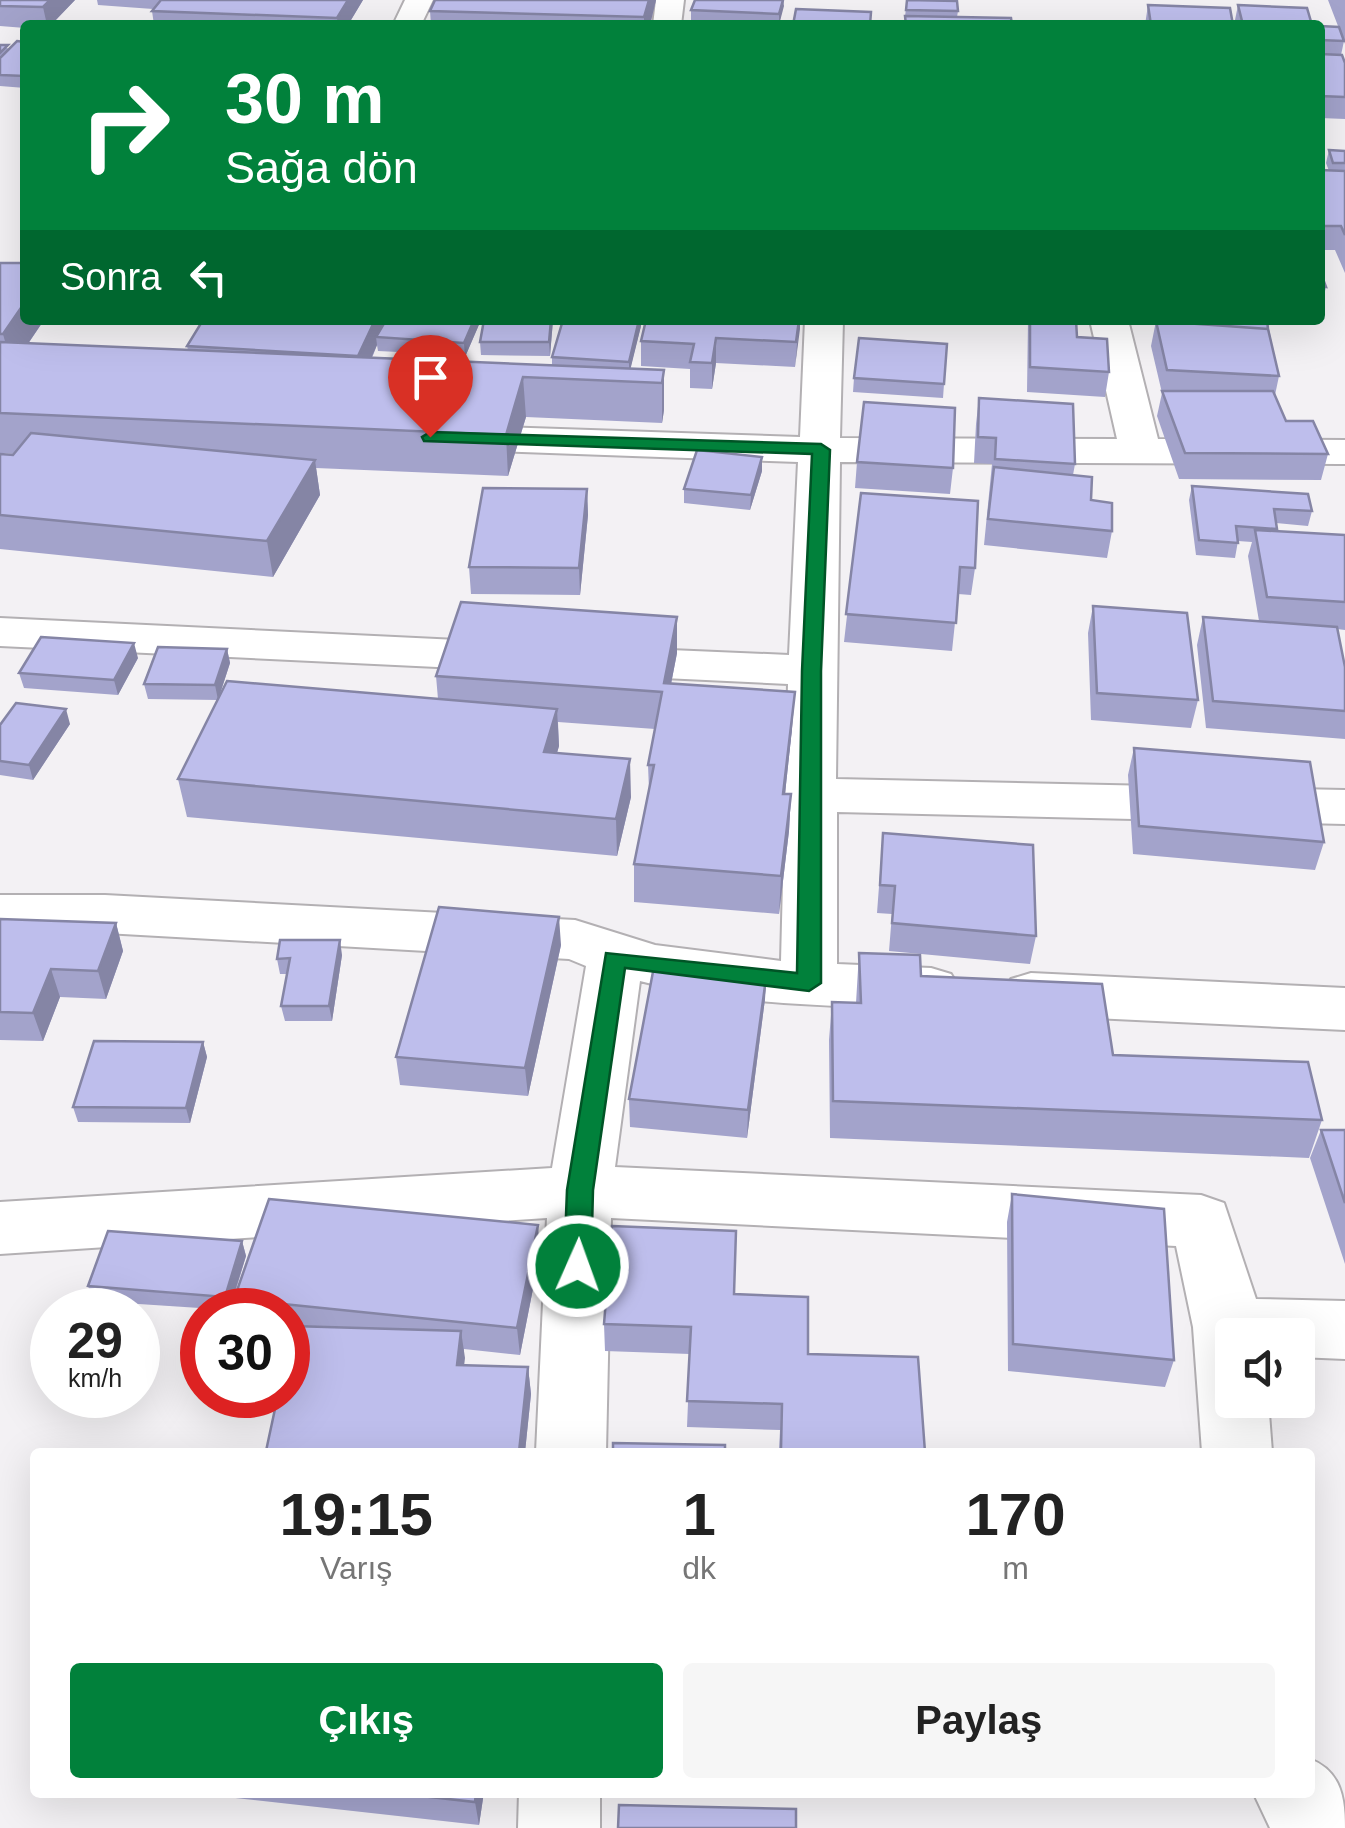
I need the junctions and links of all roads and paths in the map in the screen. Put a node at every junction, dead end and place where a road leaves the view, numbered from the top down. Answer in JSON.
{"nodes":[{"id":1,"x":824,"y":325,"type":"edge"},
{"id":2,"x":1110,"y":325,"type":"edge"},
{"id":3,"x":410,"y":436,"type":"edge"},
{"id":4,"x":821,"y":450,"type":"junction"},
{"id":5,"x":1140,"y":451,"type":"junction"},
{"id":6,"x":1345,"y":452,"type":"edge"},
{"id":7,"x":0,"y":632,"type":"edge"},
{"id":8,"x":812,"y":671,"type":"junction"},
{"id":9,"x":813,"y":795,"type":"junction"},
{"id":10,"x":1345,"y":807,"type":"edge"},
{"id":11,"x":0,"y":914,"type":"edge"},
{"id":12,"x":614,"y":959,"type":"junction"},
{"id":13,"x":809,"y":983,"type":"junction"},
{"id":14,"x":1345,"y":1009,"type":"edge"},
{"id":15,"x":580,"y":1190,"type":"junction"},
{"id":16,"x":0,"y":1228,"type":"edge"},
{"id":17,"x":1225,"y":1318,"type":"edge"},
{"id":18,"x":1315,"y":1329,"type":"edge"},
{"id":19,"x":1345,"y":1330,"type":"edge"},
{"id":20,"x":1234,"y":1418,"type":"edge"},
{"id":21,"x":571,"y":1448,"type":"edge"},
{"id":22,"x":1237,"y":1448,"type":"edge"},
{"id":23,"x":560,"y":1798,"type":"edge"},
{"id":24,"x":1298,"y":1798,"type":"edge"},
{"id":25,"x":558,"y":1828,"type":"edge"},
{"id":26,"x":1322,"y":1828,"type":"edge"}],
"edges":[{"from":1,"to":4,"type":"street"},
{"from":2,"to":5,"type":"street"},
{"from":3,"to":4,"type":"street"},
{"from":4,"to":5,"type":"street"},
{"from":4,"to":8,"type":"street"},
{"from":5,"to":6,"type":"street"},
{"from":7,"to":8,"type":"street"},
{"from":8,"to":9,"type":"street"},
{"from":9,"to":10,"type":"street"},
{"from":9,"to":13,"type":"street"},
{"from":11,"to":12,"type":"street"},
{"from":12,"to":13,"type":"street"},
{"from":12,"to":15,"type":"street"},
{"from":13,"to":14,"type":"street"},
{"from":15,"to":16,"type":"street"},
{"from":15,"to":17,"type":"street"},
{"from":15,"to":21,"type":"street"},
{"from":18,"to":19,"type":"street"},
{"from":20,"to":22,"type":"street"},
{"from":23,"to":25,"type":"street"},
{"from":24,"to":26,"type":"street"}]}
